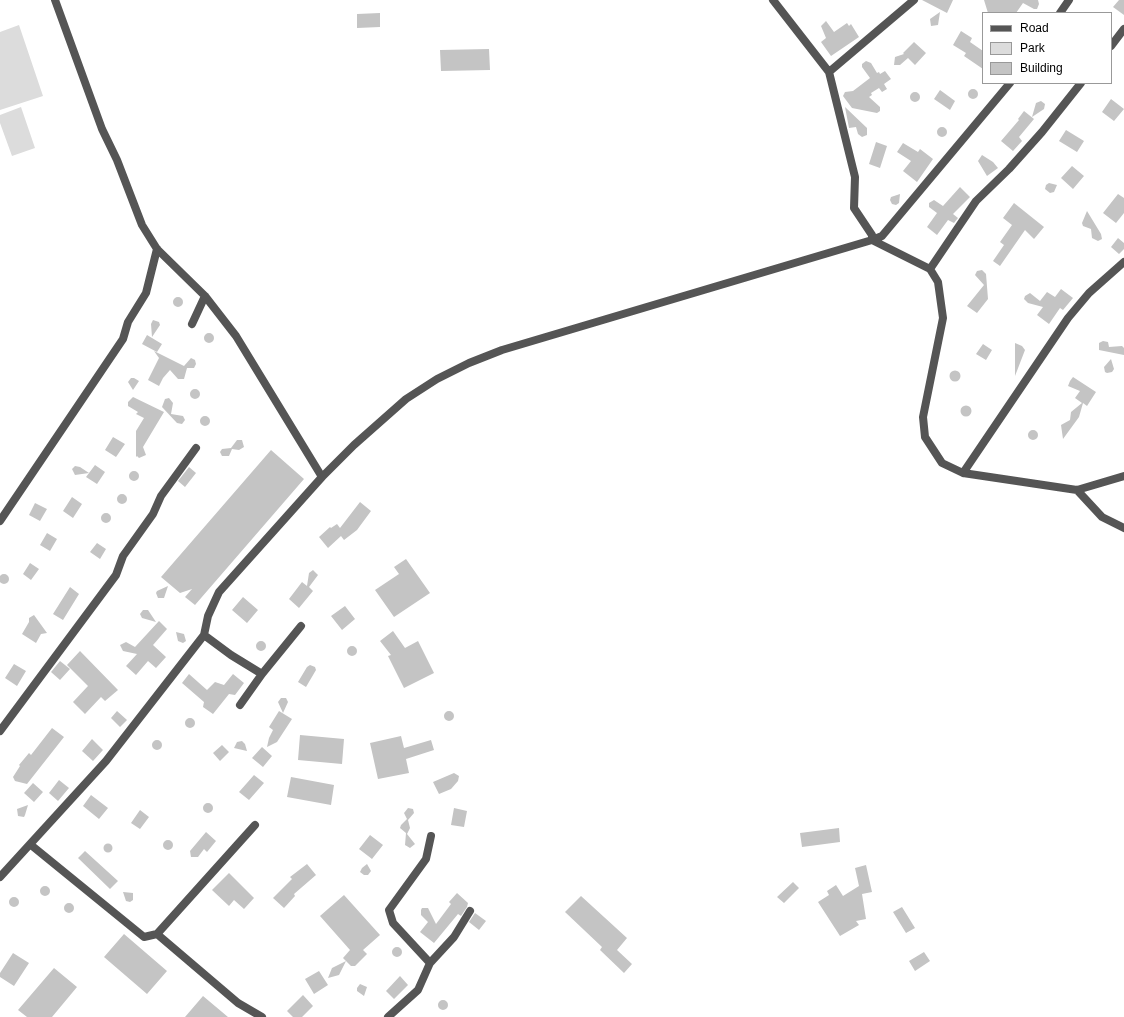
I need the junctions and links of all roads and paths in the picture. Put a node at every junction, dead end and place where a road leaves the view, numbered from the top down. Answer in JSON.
{"nodes":[{"id":1,"x":55,"y":0,"type":"edge"},
{"id":2,"x":773,"y":0,"type":"edge"},
{"id":3,"x":914,"y":0,"type":"edge"},
{"id":4,"x":1069,"y":0,"type":"edge"},
{"id":5,"x":1061,"y":12,"type":"edge"},
{"id":6,"x":1124,"y":29,"type":"edge"},
{"id":7,"x":1112,"y":45,"type":"edge"},
{"id":8,"x":829,"y":72,"type":"junction"},
{"id":9,"x":1009,"y":84,"type":"edge"},
{"id":10,"x":1081,"y":84,"type":"edge"},
{"id":11,"x":872,"y":240,"type":"junction"},
{"id":12,"x":157,"y":249,"type":"junction"},
{"id":13,"x":1124,"y":262,"type":"edge"},
{"id":14,"x":930,"y":268,"type":"junction"},
{"id":15,"x":205,"y":296,"type":"junction"},
{"id":16,"x":192,"y":324,"type":"dead end"},
{"id":17,"x":196,"y":448,"type":"dead end"},
{"id":18,"x":963,"y":473,"type":"junction"},
{"id":19,"x":1124,"y":476,"type":"edge"},
{"id":20,"x":322,"y":477,"type":"junction"},
{"id":21,"x":1077,"y":490,"type":"junction"},
{"id":22,"x":0,"y":521,"type":"edge"},
{"id":23,"x":1124,"y":528,"type":"edge"},
{"id":24,"x":301,"y":626,"type":"dead end"},
{"id":25,"x":204,"y":635,"type":"junction"},
{"id":26,"x":262,"y":674,"type":"junction"},
{"id":27,"x":240,"y":705,"type":"dead end"},
{"id":28,"x":0,"y":731,"type":"edge"},
{"id":29,"x":255,"y":825,"type":"dead end"},
{"id":30,"x":431,"y":836,"type":"dead end"},
{"id":31,"x":31,"y":845,"type":"junction"},
{"id":32,"x":0,"y":877,"type":"edge"},
{"id":33,"x":470,"y":911,"type":"dead end"},
{"id":34,"x":157,"y":934,"type":"junction"},
{"id":35,"x":430,"y":963,"type":"junction"},
{"id":36,"x":262,"y":1017,"type":"edge"},
{"id":37,"x":388,"y":1017,"type":"edge"}],
"edges":[{"from":1,"to":12,"type":"street"},
{"from":2,"to":8,"type":"street"},
{"from":3,"to":8,"type":"street"},
{"from":4,"to":5,"type":"street"},
{"from":6,"to":7,"type":"street"},
{"from":8,"to":11,"type":"street"},
{"from":9,"to":11,"type":"street"},
{"from":10,"to":14,"type":"street"},
{"from":11,"to":14,"type":"street"},
{"from":11,"to":20,"type":"street"},
{"from":12,"to":15,"type":"street"},
{"from":12,"to":22,"type":"street"},
{"from":13,"to":18,"type":"street"},
{"from":14,"to":18,"type":"street"},
{"from":15,"to":16,"type":"street"},
{"from":15,"to":20,"type":"street"},
{"from":17,"to":28,"type":"street"},
{"from":18,"to":21,"type":"street"},
{"from":19,"to":21,"type":"street"},
{"from":20,"to":25,"type":"street"},
{"from":21,"to":23,"type":"street"},
{"from":24,"to":26,"type":"street"},
{"from":25,"to":26,"type":"street"},
{"from":25,"to":31,"type":"street"},
{"from":26,"to":27,"type":"street"},
{"from":29,"to":34,"type":"street"},
{"from":30,"to":35,"type":"street"},
{"from":31,"to":32,"type":"street"},
{"from":31,"to":34,"type":"street"},
{"from":33,"to":35,"type":"street"},
{"from":34,"to":36,"type":"street"},
{"from":35,"to":37,"type":"street"}]}
